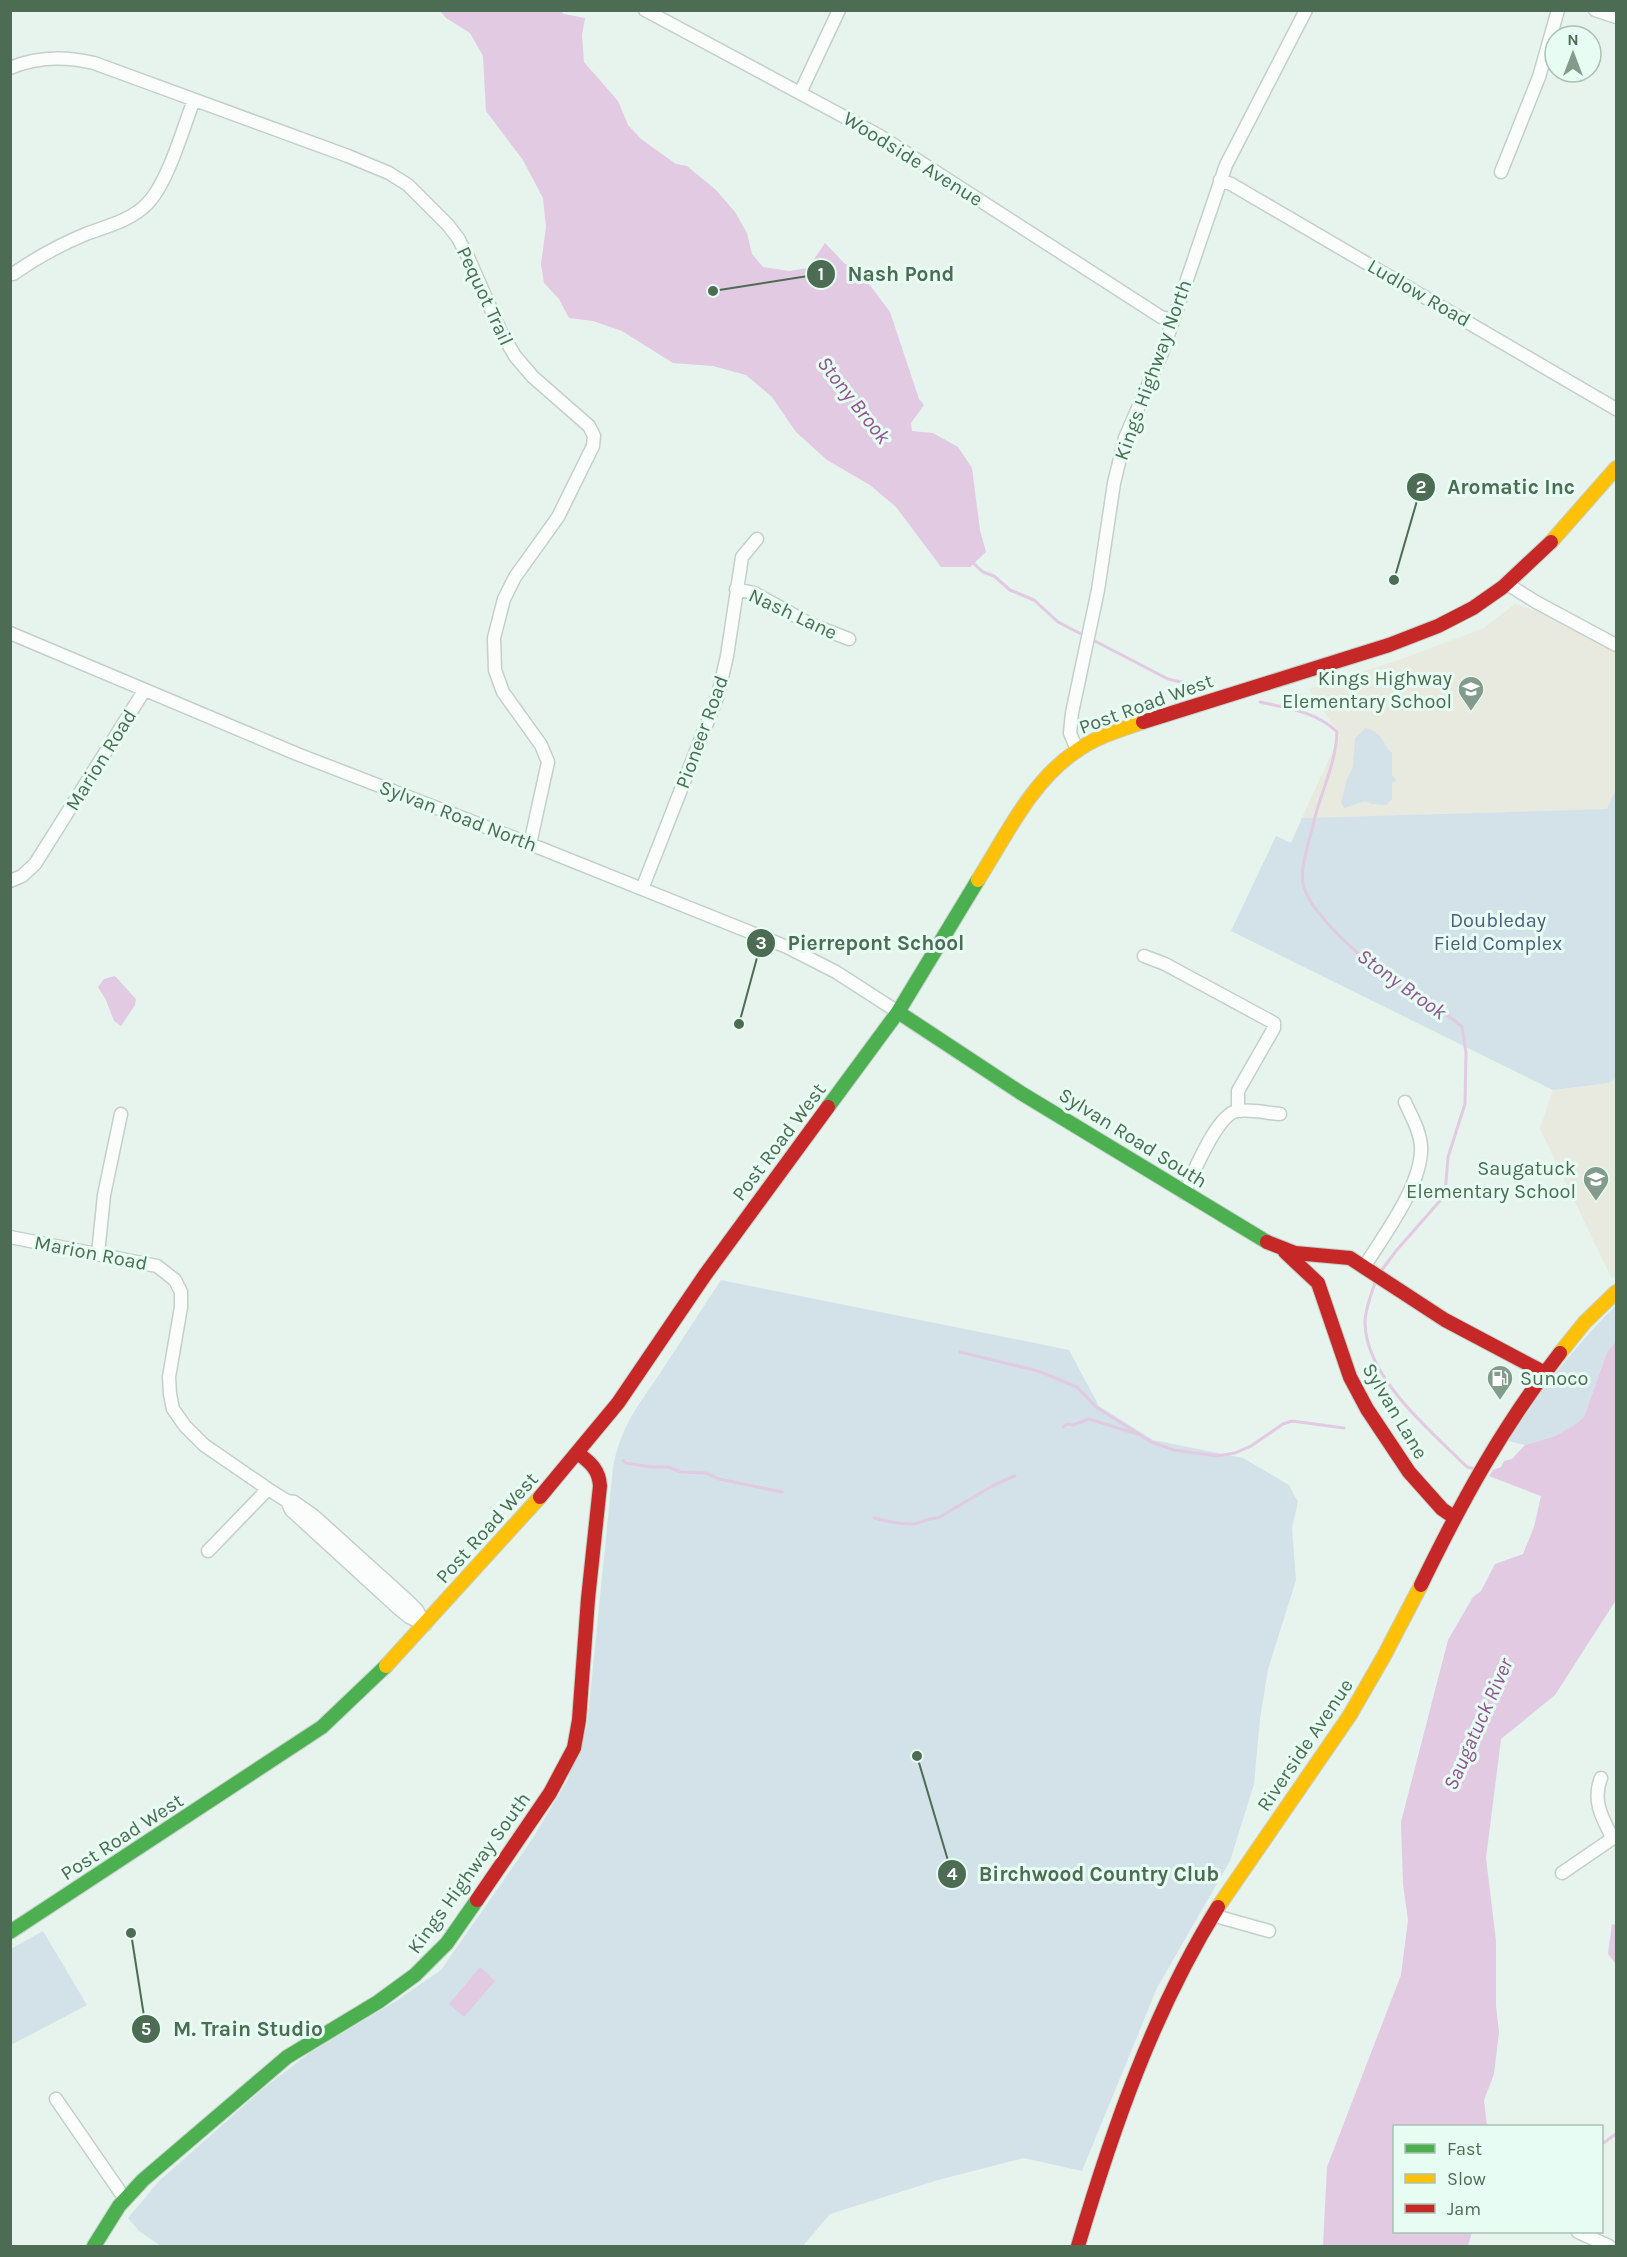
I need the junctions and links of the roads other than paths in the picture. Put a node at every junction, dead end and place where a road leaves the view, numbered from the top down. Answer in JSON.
{"nodes":[{"id":1,"x":645,"y":10,"type":"edge"},
{"id":2,"x":839,"y":10,"type":"edge"},
{"id":3,"x":1306,"y":10,"type":"edge"},
{"id":4,"x":1558,"y":10,"type":"edge"},
{"id":5,"x":1595,"y":10,"type":"edge"},
{"id":6,"x":1617,"y":17,"type":"edge"},
{"id":7,"x":10,"y":68,"type":"edge"},
{"id":8,"x":800,"y":93,"type":"junction"},
{"id":9,"x":194,"y":100,"type":"junction"},
{"id":10,"x":1501,"y":172,"type":"dead end"},
{"id":11,"x":1220,"y":180,"type":"junction"},
{"id":12,"x":13,"y":274,"type":"dead end"},
{"id":13,"x":1173,"y":320,"type":"junction"},
{"id":14,"x":1617,"y":408,"type":"edge"},
{"id":15,"x":1617,"y":468,"type":"edge"},
{"id":16,"x":757,"y":539,"type":"dead end"},
{"id":17,"x":1507,"y":584,"type":"junction"},
{"id":18,"x":736,"y":589,"type":"junction"},
{"id":19,"x":10,"y":633,"type":"edge"},
{"id":20,"x":849,"y":639,"type":"dead end"},
{"id":21,"x":1617,"y":645,"type":"edge"},
{"id":22,"x":144,"y":691,"type":"junction"},
{"id":23,"x":1077,"y":750,"type":"junction"},
{"id":24,"x":530,"y":844,"type":"junction"},
{"id":25,"x":10,"y":881,"type":"edge"},
{"id":26,"x":642,"y":889,"type":"junction"},
{"id":27,"x":1144,"y":956,"type":"dead end"},
{"id":28,"x":898,"y":1012,"type":"junction"},
{"id":29,"x":1405,"y":1102,"type":"dead end"},
{"id":30,"x":1238,"y":1111,"type":"junction"},
{"id":31,"x":121,"y":1114,"type":"dead end"},
{"id":32,"x":1280,"y":1114,"type":"dead end"},
{"id":33,"x":1184,"y":1193,"type":"junction"},
{"id":34,"x":10,"y":1237,"type":"edge"},
{"id":35,"x":1285,"y":1252,"type":"junction"},
{"id":36,"x":98,"y":1254,"type":"junction"},
{"id":37,"x":1369,"y":1270,"type":"junction"},
{"id":38,"x":1318,"y":1283,"type":"junction"},
{"id":39,"x":1617,"y":1292,"type":"edge"},
{"id":40,"x":1545,"y":1373,"type":"junction"},
{"id":41,"x":579,"y":1454,"type":"junction"},
{"id":42,"x":268,"y":1489,"type":"junction"},
{"id":43,"x":1455,"y":1518,"type":"junction"},
{"id":44,"x":208,"y":1551,"type":"dead end"},
{"id":45,"x":425,"y":1625,"type":"junction"},
{"id":46,"x":1601,"y":1778,"type":"dead end"},
{"id":47,"x":1614,"y":1837,"type":"edge"},
{"id":48,"x":1562,"y":1873,"type":"dead end"},
{"id":49,"x":1212,"y":1916,"type":"junction"},
{"id":50,"x":1269,"y":1931,"type":"dead end"},
{"id":51,"x":10,"y":1932,"type":"edge"},
{"id":52,"x":56,"y":2099,"type":"dead end"},
{"id":53,"x":125,"y":2199,"type":"junction"},
{"id":54,"x":1580,"y":2233,"type":"edge"},
{"id":55,"x":94,"y":2247,"type":"edge"},
{"id":56,"x":1077,"y":2247,"type":"edge"},
{"id":57,"x":1609,"y":2247,"type":"edge"}],
"edges":[{"from":1,"to":8,"type":"street","name":"Woodside Avenue"},
{"from":2,"to":8,"type":"street"},
{"from":3,"to":11,"type":"street","name":"Kings Highway North"},
{"from":4,"to":10,"type":"street"},
{"from":5,"to":6,"type":"street"},
{"from":7,"to":9,"type":"street","name":"Pequot Trail"},
{"from":8,"to":13,"type":"street","name":"Woodside Avenue"},
{"from":9,"to":12,"type":"street"},
{"from":9,"to":24,"type":"street","name":"Pequot Trail"},
{"from":11,"to":13,"type":"street","name":"Kings Highway North"},
{"from":11,"to":14,"type":"street","name":"Ludlow Road"},
{"from":13,"to":23,"type":"street","name":"Kings Highway North"},
{"from":15,"to":17,"type":"main road","name":"Post Road West"},
{"from":16,"to":18,"type":"street","name":"Pioneer Road"},
{"from":17,"to":21,"type":"street"},
{"from":17,"to":23,"type":"main road","name":"Post Road West"},
{"from":18,"to":20,"type":"street","name":"Nash Lane"},
{"from":18,"to":26,"type":"street","name":"Pioneer Road"},
{"from":19,"to":22,"type":"street","name":"Sylvan Road North"},
{"from":22,"to":24,"type":"street","name":"Sylvan Road North"},
{"from":22,"to":25,"type":"street","name":"Marion Road"},
{"from":23,"to":28,"type":"main road","name":"Post Road West"},
{"from":24,"to":26,"type":"street","name":"Sylvan Road North"},
{"from":26,"to":28,"type":"street","name":"Sylvan Road North"},
{"from":27,"to":30,"type":"street"},
{"from":28,"to":33,"type":"main road","name":"Sylvan Road South"},
{"from":28,"to":41,"type":"main road","name":"Post Road West"},
{"from":29,"to":37,"type":"street"},
{"from":30,"to":32,"type":"street"},
{"from":30,"to":33,"type":"street"},
{"from":31,"to":36,"type":"street"},
{"from":33,"to":35,"type":"main road","name":"Sylvan Road South"},
{"from":34,"to":36,"type":"street","name":"Marion Road"},
{"from":35,"to":37,"type":"main road","name":"Sylvan Road South"},
{"from":35,"to":38,"type":"main road","name":"Sylvan Lane"},
{"from":36,"to":42,"type":"street","name":"Marion Road"},
{"from":37,"to":38,"type":"main road","name":"Sylvan Road South"},
{"from":37,"to":40,"type":"main road","name":"Sylvan Road South"},
{"from":38,"to":43,"type":"main road","name":"Sylvan Lane"},
{"from":39,"to":40,"type":"main road","name":"Riverside Avenue"},
{"from":40,"to":43,"type":"main road","name":"Riverside Avenue"},
{"from":41,"to":45,"type":"main road","name":"Post Road West"},
{"from":41,"to":53,"type":"main road","name":"Kings Highway South"},
{"from":42,"to":44,"type":"street"},
{"from":42,"to":45,"type":"street","name":"Marion Road"},
{"from":43,"to":49,"type":"main road","name":"Riverside Avenue"},
{"from":45,"to":51,"type":"main road","name":"Post Road West"},
{"from":46,"to":47,"type":"street"},
{"from":47,"to":48,"type":"street"},
{"from":49,"to":50,"type":"street"},
{"from":49,"to":56,"type":"main road","name":"Riverside Avenue"},
{"from":52,"to":53,"type":"street"},
{"from":53,"to":55,"type":"main road","name":"Kings Highway South"},
{"from":54,"to":57,"type":"street"}]}
